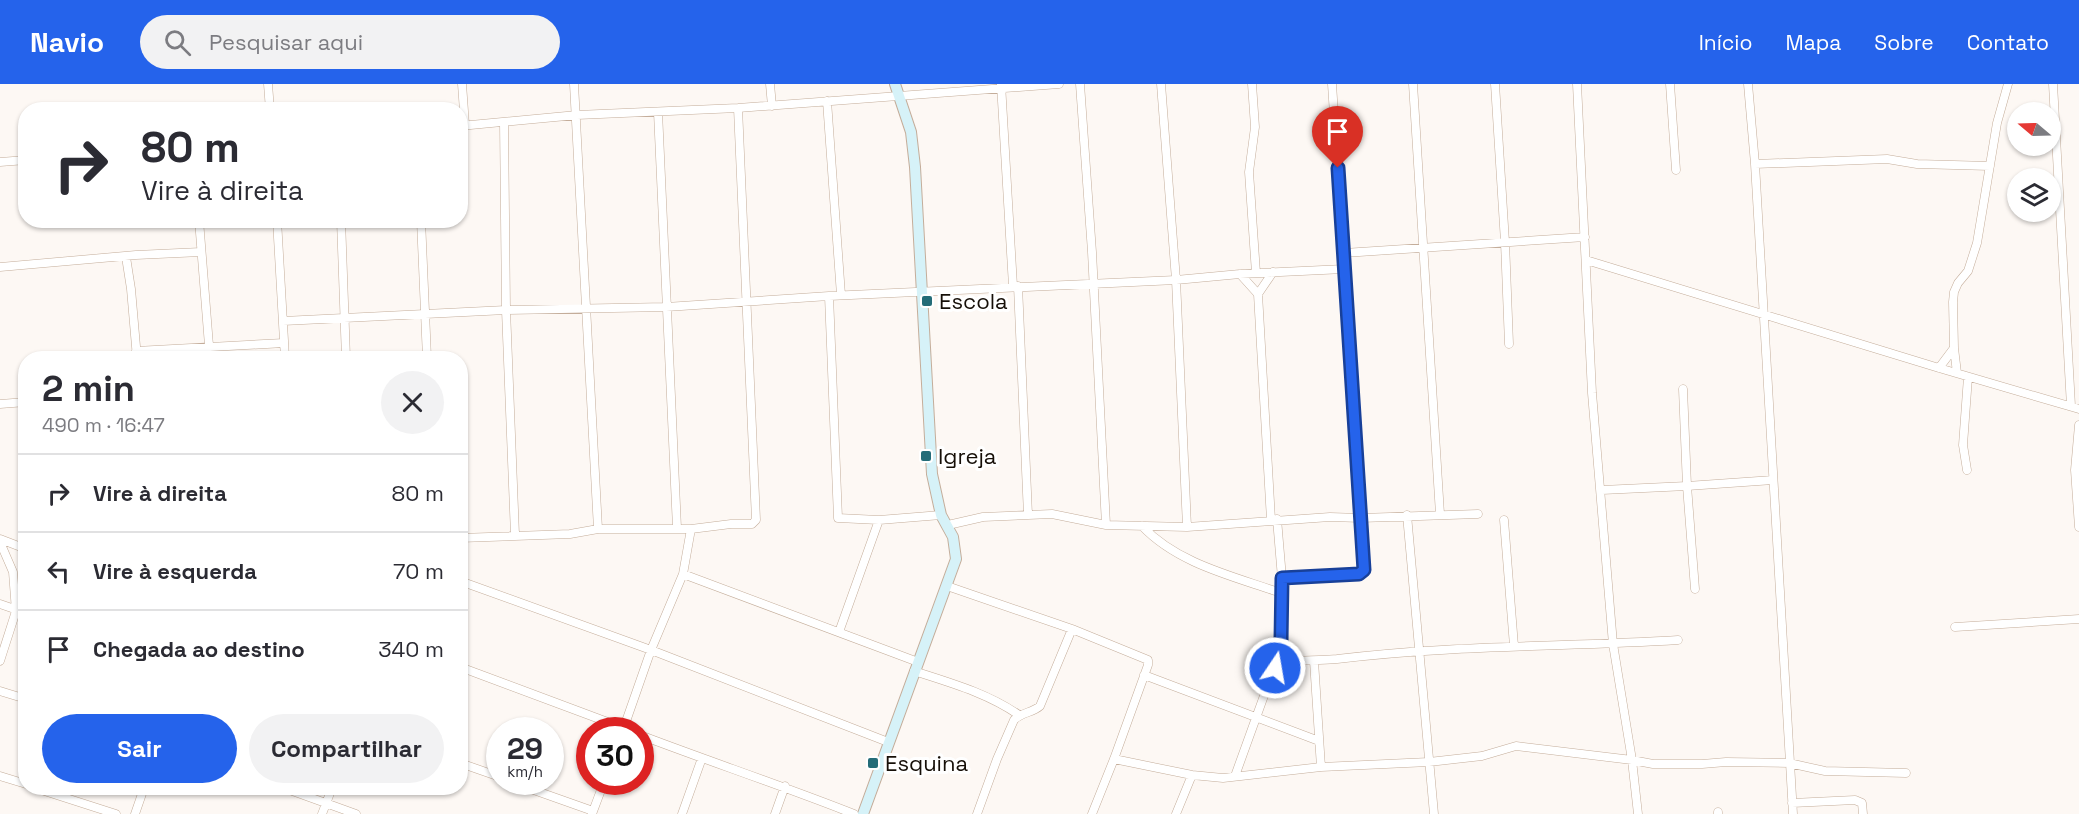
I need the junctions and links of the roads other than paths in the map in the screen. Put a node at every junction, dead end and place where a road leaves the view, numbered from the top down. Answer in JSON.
{"nodes":[{"id":1,"x":268,"y":84,"type":"edge"},
{"id":2,"x":462,"y":84,"type":"edge"},
{"id":3,"x":574,"y":84,"type":"edge"},
{"id":4,"x":770,"y":84,"type":"edge"},
{"id":5,"x":895,"y":84,"type":"edge"},
{"id":6,"x":1059,"y":84,"type":"edge"},
{"id":7,"x":1080,"y":84,"type":"edge"},
{"id":8,"x":1161,"y":84,"type":"edge"},
{"id":9,"x":1252,"y":84,"type":"edge"},
{"id":10,"x":1332,"y":84,"type":"edge"},
{"id":11,"x":1413,"y":84,"type":"edge"},
{"id":12,"x":1495,"y":84,"type":"edge"},
{"id":13,"x":1577,"y":84,"type":"edge"},
{"id":14,"x":1670,"y":84,"type":"edge"},
{"id":15,"x":1748,"y":84,"type":"edge"},
{"id":16,"x":2008,"y":84,"type":"edge"},
{"id":17,"x":2053,"y":84,"type":"edge"},
{"id":18,"x":1001,"y":86,"type":"edge"},
{"id":19,"x":964,"y":88,"type":"edge"},
{"id":20,"x":900,"y":95,"type":"junction"},
{"id":21,"x":827,"y":101,"type":"junction"},
{"id":22,"x":269,"y":102,"type":"edge"},
{"id":23,"x":462,"y":102,"type":"edge"},
{"id":24,"x":772,"y":106,"type":"junction"},
{"id":25,"x":738,"y":108,"type":"junction"},
{"id":26,"x":658,"y":112,"type":"junction"},
{"id":27,"x":577,"y":115,"type":"junction"},
{"id":28,"x":504,"y":122,"type":"junction"},
{"id":29,"x":468,"y":125,"type":"edge"},
{"id":30,"x":18,"y":161,"type":"edge"},
{"id":31,"x":0,"y":162,"type":"edge"},
{"id":32,"x":1755,"y":164,"type":"junction"},
{"id":33,"x":1990,"y":166,"type":"junction"},
{"id":34,"x":1676,"y":170,"type":"dead end"},
{"id":35,"x":200,"y":228,"type":"edge"},
{"id":36,"x":278,"y":228,"type":"edge"},
{"id":37,"x":341,"y":228,"type":"edge"},
{"id":38,"x":421,"y":228,"type":"edge"},
{"id":39,"x":1585,"y":237,"type":"junction"},
{"id":40,"x":1505,"y":242,"type":"junction"},
{"id":41,"x":1423,"y":247,"type":"junction"},
{"id":42,"x":201,"y":252,"type":"junction"},
{"id":43,"x":1344,"y":253,"type":"junction"},
{"id":44,"x":126,"y":257,"type":"junction"},
{"id":45,"x":1586,"y":260,"type":"junction"},
{"id":46,"x":0,"y":267,"type":"edge"},
{"id":47,"x":1344,"y":269,"type":"junction"},
{"id":48,"x":1273,"y":272,"type":"junction"},
{"id":49,"x":1256,"y":273,"type":"junction"},
{"id":50,"x":1240,"y":274,"type":"junction"},
{"id":51,"x":1176,"y":280,"type":"junction"},
{"id":52,"x":1094,"y":283,"type":"junction"},
{"id":53,"x":1016,"y":286,"type":"junction"},
{"id":54,"x":921,"y":292,"type":"junction"},
{"id":55,"x":1258,"y":294,"type":"junction"},
{"id":56,"x":841,"y":295,"type":"junction"},
{"id":57,"x":829,"y":296,"type":"junction"},
{"id":58,"x":747,"y":301,"type":"junction"},
{"id":59,"x":666,"y":307,"type":"junction"},
{"id":60,"x":585,"y":309,"type":"junction"},
{"id":61,"x":506,"y":310,"type":"junction"},
{"id":62,"x":426,"y":314,"type":"junction"},
{"id":63,"x":1764,"y":315,"type":"junction"},
{"id":64,"x":345,"y":319,"type":"junction"},
{"id":65,"x":283,"y":321,"type":"junction"},
{"id":66,"x":284,"y":343,"type":"junction"},
{"id":67,"x":1509,"y":344,"type":"dead end"},
{"id":68,"x":210,"y":347,"type":"junction"},
{"id":69,"x":1954,"y":348,"type":"junction"},
{"id":70,"x":137,"y":351,"type":"edge"},
{"id":71,"x":174,"y":351,"type":"edge"},
{"id":72,"x":210,"y":351,"type":"edge"},
{"id":73,"x":285,"y":351,"type":"edge"},
{"id":74,"x":346,"y":351,"type":"edge"},
{"id":75,"x":427,"y":351,"type":"edge"},
{"id":76,"x":1939,"y":368,"type":"junction"},
{"id":77,"x":1957,"y":373,"type":"junction"},
{"id":78,"x":1968,"y":376,"type":"junction"},
{"id":79,"x":1683,"y":389,"type":"dead end"},
{"id":80,"x":18,"y":403,"type":"edge"},
{"id":81,"x":0,"y":404,"type":"edge"},
{"id":82,"x":2075,"y":407,"type":"edge"},
{"id":83,"x":2079,"y":425,"type":"edge"},
{"id":84,"x":1966,"y":470,"type":"dead end"},
{"id":85,"x":1773,"y":480,"type":"junction"},
{"id":86,"x":1687,"y":486,"type":"junction"},
{"id":87,"x":1602,"y":490,"type":"junction"},
{"id":88,"x":1440,"y":514,"type":"junction"},
{"id":89,"x":1478,"y":514,"type":"dead end"},
{"id":90,"x":941,"y":515,"type":"junction"},
{"id":91,"x":1028,"y":515,"type":"junction"},
{"id":92,"x":1407,"y":515,"type":"junction"},
{"id":93,"x":1361,"y":518,"type":"junction"},
{"id":94,"x":1274,"y":519,"type":"junction"},
{"id":95,"x":879,"y":520,"type":"junction"},
{"id":96,"x":1504,"y":520,"type":"dead end"},
{"id":97,"x":948,"y":525,"type":"junction"},
{"id":98,"x":1106,"y":525,"type":"junction"},
{"id":99,"x":1142,"y":526,"type":"junction"},
{"id":100,"x":1187,"y":527,"type":"junction"},
{"id":101,"x":2079,"y":527,"type":"edge"},
{"id":102,"x":677,"y":528,"type":"junction"},
{"id":103,"x":597,"y":529,"type":"junction"},
{"id":104,"x":691,"y":529,"type":"junction"},
{"id":105,"x":515,"y":535,"type":"junction"},
{"id":106,"x":468,"y":538,"type":"edge"},
{"id":107,"x":0,"y":540,"type":"edge"},
{"id":108,"x":18,"y":546,"type":"edge"},
{"id":109,"x":683,"y":574,"type":"junction"},
{"id":110,"x":1282,"y":578,"type":"junction"},
{"id":111,"x":468,"y":584,"type":"edge"},
{"id":112,"x":947,"y":586,"type":"junction"},
{"id":113,"x":1695,"y":588,"type":"dead end"},
{"id":114,"x":1281,"y":593,"type":"junction"},
{"id":115,"x":0,"y":604,"type":"edge"},
{"id":116,"x":16,"y":610,"type":"junction"},
{"id":117,"x":2079,"y":619,"type":"edge"},
{"id":118,"x":1955,"y":627,"type":"dead end"},
{"id":119,"x":1072,"y":629,"type":"junction"},
{"id":120,"x":839,"y":632,"type":"junction"},
{"id":121,"x":1281,"y":640,"type":"junction"},
{"id":122,"x":1678,"y":640,"type":"dead end"},
{"id":123,"x":1613,"y":644,"type":"junction"},
{"id":124,"x":1514,"y":646,"type":"junction"},
{"id":125,"x":651,"y":650,"type":"junction"},
{"id":126,"x":1419,"y":652,"type":"junction"},
{"id":127,"x":0,"y":661,"type":"edge"},
{"id":128,"x":1302,"y":661,"type":"junction"},
{"id":129,"x":1314,"y":661,"type":"junction"},
{"id":130,"x":916,"y":666,"type":"junction"},
{"id":131,"x":1275,"y":668,"type":"junction"},
{"id":132,"x":468,"y":671,"type":"edge"},
{"id":133,"x":1144,"y":675,"type":"junction"},
{"id":134,"x":0,"y":691,"type":"edge"},
{"id":135,"x":18,"y":697,"type":"edge"},
{"id":136,"x":1019,"y":716,"type":"junction"},
{"id":137,"x":1256,"y":716,"type":"junction"},
{"id":138,"x":590,"y":717,"type":"edge"},
{"id":139,"x":629,"y":717,"type":"edge"},
{"id":140,"x":654,"y":740,"type":"edge"},
{"id":141,"x":1320,"y":741,"type":"junction"},
{"id":142,"x":888,"y":742,"type":"junction"},
{"id":143,"x":702,"y":758,"type":"junction"},
{"id":144,"x":1114,"y":759,"type":"junction"},
{"id":145,"x":1632,"y":760,"type":"junction"},
{"id":146,"x":1429,"y":762,"type":"junction"},
{"id":147,"x":1789,"y":763,"type":"junction"},
{"id":148,"x":468,"y":766,"type":"edge"},
{"id":149,"x":1322,"y":766,"type":"junction"},
{"id":150,"x":486,"y":772,"type":"edge"},
{"id":151,"x":1906,"y":773,"type":"dead end"},
{"id":152,"x":1192,"y":775,"type":"junction"},
{"id":153,"x":0,"y":776,"type":"edge"},
{"id":154,"x":1234,"y":776,"type":"junction"},
{"id":155,"x":18,"y":782,"type":"edge"},
{"id":156,"x":785,"y":786,"type":"junction"},
{"id":157,"x":57,"y":795,"type":"edge"},
{"id":158,"x":142,"y":795,"type":"edge"},
{"id":159,"x":304,"y":795,"type":"edge"},
{"id":160,"x":329,"y":795,"type":"edge"},
{"id":161,"x":547,"y":795,"type":"edge"},
{"id":162,"x":599,"y":795,"type":"edge"},
{"id":163,"x":326,"y":803,"type":"junction"},
{"id":164,"x":1792,"y":803,"type":"junction"},
{"id":165,"x":593,"y":812,"type":"edge"},
{"id":166,"x":116,"y":814,"type":"edge"},
{"id":167,"x":135,"y":814,"type":"edge"},
{"id":168,"x":322,"y":814,"type":"edge"},
{"id":169,"x":356,"y":814,"type":"edge"},
{"id":170,"x":682,"y":814,"type":"edge"},
{"id":171,"x":775,"y":814,"type":"edge"},
{"id":172,"x":854,"y":814,"type":"edge"},
{"id":173,"x":863,"y":814,"type":"edge"},
{"id":174,"x":977,"y":814,"type":"edge"},
{"id":175,"x":1092,"y":814,"type":"edge"},
{"id":176,"x":1176,"y":814,"type":"edge"},
{"id":177,"x":1434,"y":814,"type":"edge"},
{"id":178,"x":1638,"y":814,"type":"edge"},
{"id":179,"x":1793,"y":814,"type":"edge"},
{"id":180,"x":1863,"y":814,"type":"edge"}],
"edges":[{"from":1,"to":22,"type":"street"},
{"from":2,"to":23,"type":"street"},
{"from":3,"to":27,"type":"street"},
{"from":4,"to":24,"type":"street"},
{"from":5,"to":20,"type":"street"},
{"from":6,"to":18,"type":"street"},
{"from":7,"to":52,"type":"street"},
{"from":8,"to":51,"type":"street"},
{"from":9,"to":49,"type":"street"},
{"from":10,"to":43,"type":"street"},
{"from":11,"to":41,"type":"street"},
{"from":12,"to":40,"type":"street"},
{"from":13,"to":39,"type":"street"},
{"from":14,"to":34,"type":"street"},
{"from":15,"to":32,"type":"street"},
{"from":16,"to":33,"type":"street"},
{"from":17,"to":82,"type":"street"},
{"from":18,"to":19,"type":"street"},
{"from":18,"to":53,"type":"street"},
{"from":19,"to":20,"type":"street"},
{"from":20,"to":21,"type":"street"},
{"from":20,"to":54,"type":"street"},
{"from":21,"to":24,"type":"street"},
{"from":21,"to":56,"type":"street"},
{"from":24,"to":25,"type":"street"},
{"from":25,"to":26,"type":"street"},
{"from":25,"to":58,"type":"street"},
{"from":26,"to":27,"type":"street"},
{"from":26,"to":59,"type":"street"},
{"from":27,"to":28,"type":"street"},
{"from":27,"to":60,"type":"street"},
{"from":28,"to":29,"type":"street"},
{"from":28,"to":61,"type":"street"},
{"from":30,"to":31,"type":"street"},
{"from":32,"to":33,"type":"street"},
{"from":32,"to":63,"type":"street"},
{"from":33,"to":69,"type":"street"},
{"from":35,"to":42,"type":"street"},
{"from":36,"to":65,"type":"street"},
{"from":37,"to":64,"type":"street"},
{"from":38,"to":62,"type":"street"},
{"from":39,"to":40,"type":"street"},
{"from":39,"to":45,"type":"street"},
{"from":40,"to":41,"type":"street"},
{"from":40,"to":67,"type":"street"},
{"from":41,"to":43,"type":"street"},
{"from":41,"to":88,"type":"street"},
{"from":42,"to":44,"type":"street"},
{"from":42,"to":68,"type":"street"},
{"from":43,"to":47,"type":"street"},
{"from":44,"to":46,"type":"street"},
{"from":44,"to":70,"type":"street"},
{"from":45,"to":63,"type":"street"},
{"from":45,"to":87,"type":"street"},
{"from":47,"to":48,"type":"street"},
{"from":47,"to":93,"type":"street"},
{"from":48,"to":49,"type":"street"},
{"from":48,"to":55,"type":"street"},
{"from":49,"to":50,"type":"street"},
{"from":50,"to":51,"type":"street"},
{"from":50,"to":55,"type":"street"},
{"from":51,"to":52,"type":"street"},
{"from":51,"to":100,"type":"street"},
{"from":52,"to":53,"type":"street"},
{"from":52,"to":98,"type":"street"},
{"from":53,"to":54,"type":"street"},
{"from":53,"to":91,"type":"street"},
{"from":54,"to":56,"type":"street"},
{"from":54,"to":90,"type":"street"},
{"from":55,"to":94,"type":"street"},
{"from":56,"to":57,"type":"street"},
{"from":57,"to":58,"type":"street"},
{"from":57,"to":95,"type":"street"},
{"from":58,"to":59,"type":"street"},
{"from":58,"to":104,"type":"street"},
{"from":59,"to":60,"type":"street"},
{"from":59,"to":102,"type":"street"},
{"from":60,"to":61,"type":"street"},
{"from":60,"to":103,"type":"street"},
{"from":61,"to":62,"type":"street"},
{"from":61,"to":105,"type":"street"},
{"from":62,"to":64,"type":"street"},
{"from":62,"to":75,"type":"street"},
{"from":63,"to":76,"type":"street"},
{"from":63,"to":85,"type":"street"},
{"from":64,"to":65,"type":"street"},
{"from":64,"to":74,"type":"street"},
{"from":65,"to":66,"type":"street"},
{"from":66,"to":68,"type":"street"},
{"from":66,"to":73,"type":"street"},
{"from":68,"to":71,"type":"street"},
{"from":68,"to":72,"type":"street"},
{"from":69,"to":76,"type":"street"},
{"from":69,"to":77,"type":"street"},
{"from":76,"to":77,"type":"street"},
{"from":77,"to":78,"type":"street"},
{"from":78,"to":82,"type":"street"},
{"from":78,"to":84,"type":"street"},
{"from":79,"to":86,"type":"street"},
{"from":80,"to":81,"type":"street"},
{"from":83,"to":101,"type":"street"},
{"from":85,"to":86,"type":"street"},
{"from":85,"to":147,"type":"street"},
{"from":86,"to":87,"type":"street"},
{"from":86,"to":113,"type":"street"},
{"from":87,"to":123,"type":"street"},
{"from":88,"to":89,"type":"street"},
{"from":88,"to":92,"type":"street"},
{"from":90,"to":95,"type":"street"},
{"from":90,"to":97,"type":"street"},
{"from":91,"to":97,"type":"street"},
{"from":91,"to":98,"type":"street"},
{"from":92,"to":93,"type":"street"},
{"from":92,"to":126,"type":"street"},
{"from":93,"to":94,"type":"street"},
{"from":93,"to":110,"type":"street"},
{"from":94,"to":100,"type":"street"},
{"from":94,"to":110,"type":"street"},
{"from":95,"to":120,"type":"street"},
{"from":96,"to":124,"type":"street"},
{"from":97,"to":112,"type":"street"},
{"from":98,"to":99,"type":"street"},
{"from":99,"to":100,"type":"street"},
{"from":99,"to":114,"type":"street"},
{"from":102,"to":103,"type":"street"},
{"from":102,"to":104,"type":"street"},
{"from":103,"to":105,"type":"street"},
{"from":104,"to":109,"type":"street"},
{"from":105,"to":106,"type":"street"},
{"from":107,"to":108,"type":"street"},
{"from":107,"to":116,"type":"street"},
{"from":109,"to":120,"type":"street"},
{"from":109,"to":125,"type":"street"},
{"from":110,"to":114,"type":"street"},
{"from":111,"to":125,"type":"street"},
{"from":112,"to":119,"type":"street"},
{"from":112,"to":130,"type":"street"},
{"from":114,"to":121,"type":"street"},
{"from":115,"to":116,"type":"street"},
{"from":116,"to":127,"type":"street"},
{"from":117,"to":118,"type":"street"},
{"from":119,"to":133,"type":"street"},
{"from":119,"to":136,"type":"street"},
{"from":120,"to":130,"type":"street"},
{"from":121,"to":128,"type":"street"},
{"from":121,"to":131,"type":"street"},
{"from":122,"to":123,"type":"street"},
{"from":123,"to":124,"type":"street"},
{"from":123,"to":145,"type":"street"},
{"from":124,"to":126,"type":"street"},
{"from":125,"to":139,"type":"street"},
{"from":125,"to":142,"type":"street"},
{"from":126,"to":129,"type":"street"},
{"from":126,"to":146,"type":"street"},
{"from":128,"to":129,"type":"street"},
{"from":128,"to":131,"type":"street"},
{"from":129,"to":141,"type":"street"},
{"from":130,"to":136,"type":"street"},
{"from":130,"to":142,"type":"street"},
{"from":131,"to":137,"type":"street"},
{"from":132,"to":138,"type":"street"},
{"from":133,"to":137,"type":"street"},
{"from":133,"to":144,"type":"street"},
{"from":134,"to":135,"type":"street"},
{"from":136,"to":174,"type":"street"},
{"from":137,"to":141,"type":"street"},
{"from":137,"to":154,"type":"street"},
{"from":140,"to":143,"type":"street"},
{"from":141,"to":149,"type":"street"},
{"from":142,"to":173,"type":"street"},
{"from":143,"to":156,"type":"street"},
{"from":143,"to":170,"type":"street"},
{"from":144,"to":152,"type":"street"},
{"from":144,"to":175,"type":"street"},
{"from":145,"to":146,"type":"street"},
{"from":145,"to":147,"type":"street"},
{"from":145,"to":178,"type":"street"},
{"from":146,"to":149,"type":"street"},
{"from":146,"to":177,"type":"street"},
{"from":147,"to":151,"type":"street"},
{"from":147,"to":164,"type":"street"},
{"from":148,"to":150,"type":"street"},
{"from":149,"to":154,"type":"street"},
{"from":152,"to":154,"type":"street"},
{"from":152,"to":176,"type":"street"},
{"from":153,"to":155,"type":"street"},
{"from":156,"to":171,"type":"street"},
{"from":156,"to":172,"type":"street"},
{"from":157,"to":166,"type":"street"},
{"from":158,"to":167,"type":"street"},
{"from":159,"to":163,"type":"street"},
{"from":160,"to":163,"type":"street"},
{"from":161,"to":165,"type":"street"},
{"from":162,"to":165,"type":"street"},
{"from":163,"to":168,"type":"street"},
{"from":163,"to":169,"type":"street"},
{"from":164,"to":179,"type":"street"},
{"from":164,"to":180,"type":"street"}]}
